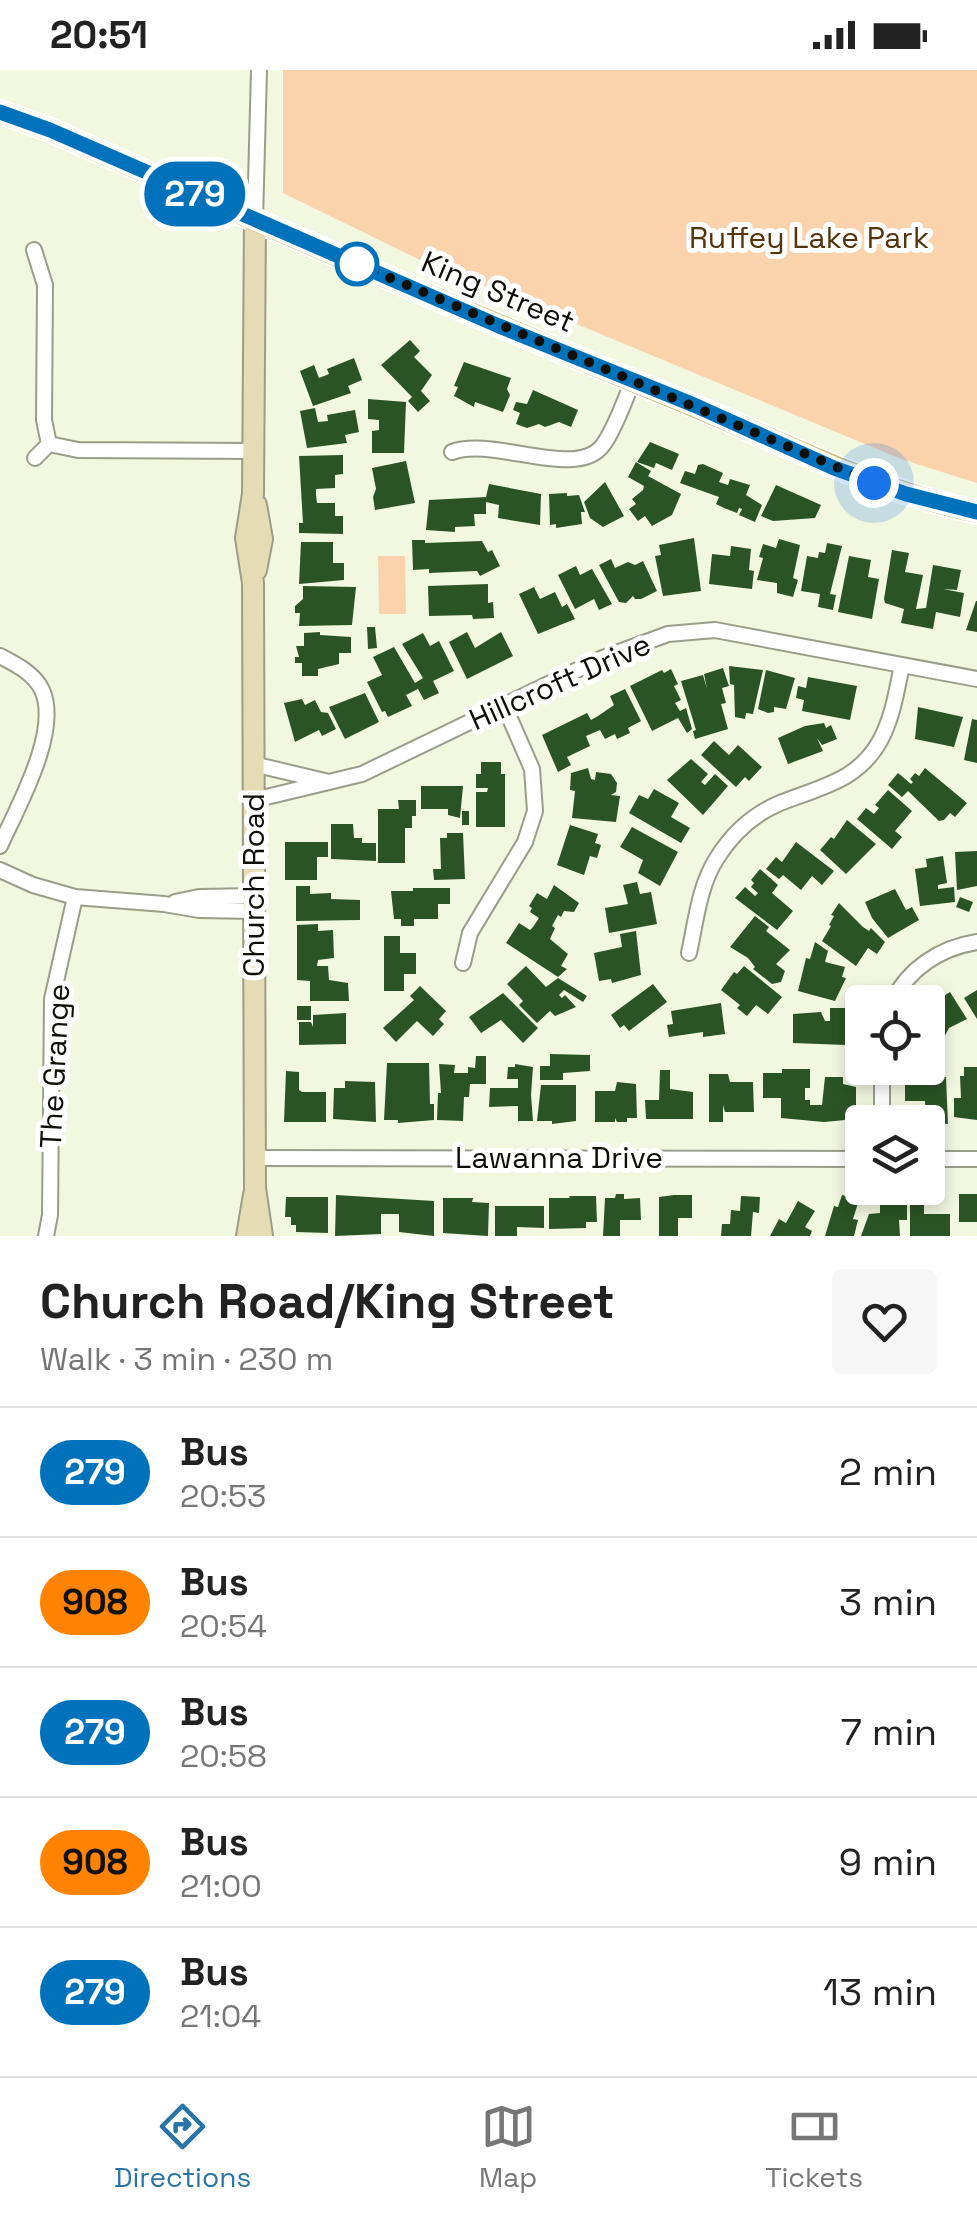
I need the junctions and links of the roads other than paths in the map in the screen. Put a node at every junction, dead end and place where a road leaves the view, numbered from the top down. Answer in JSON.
{"nodes":[{"id":1,"x":259,"y":70,"type":"edge"},
{"id":2,"x":0,"y":112,"type":"edge"},
{"id":3,"x":255,"y":221,"type":"junction"},
{"id":4,"x":34,"y":250,"type":"dead end"},
{"id":5,"x":633,"y":381,"type":"junction"},
{"id":6,"x":49,"y":444,"type":"junction"},
{"id":7,"x":254,"y":451,"type":"junction"},
{"id":8,"x":452,"y":452,"type":"dead end"},
{"id":9,"x":35,"y":458,"type":"dead end"},
{"id":10,"x":977,"y":512,"type":"edge"},
{"id":11,"x":0,"y":656,"type":"edge"},
{"id":12,"x":902,"y":665,"type":"junction"},
{"id":13,"x":977,"y":679,"type":"edge"},
{"id":14,"x":504,"y":706,"type":"junction"},
{"id":15,"x":254,"y":764,"type":"junction"},
{"id":16,"x":329,"y":782,"type":"junction"},
{"id":17,"x":254,"y":800,"type":"junction"},
{"id":18,"x":0,"y":846,"type":"edge"},
{"id":19,"x":0,"y":870,"type":"edge"},
{"id":20,"x":75,"y":898,"type":"junction"},
{"id":21,"x":255,"y":903,"type":"junction"},
{"id":22,"x":977,"y":942,"type":"edge"},
{"id":23,"x":689,"y":954,"type":"dead end"},
{"id":24,"x":463,"y":963,"type":"dead end"},
{"id":25,"x":903,"y":985,"type":"edge"},
{"id":26,"x":256,"y":1158,"type":"junction"},
{"id":27,"x":845,"y":1159,"type":"edge"},
{"id":28,"x":945,"y":1159,"type":"edge"},
{"id":29,"x":977,"y":1159,"type":"edge"},
{"id":30,"x":255,"y":1188,"type":"junction"},
{"id":31,"x":46,"y":1236,"type":"edge"},
{"id":32,"x":247,"y":1236,"type":"edge"},
{"id":33,"x":262,"y":1236,"type":"edge"}],
"edges":[{"from":1,"to":3,"type":"street","name":"Church Road"},
{"from":2,"to":3,"type":"main road","name":"King Street"},
{"from":3,"to":5,"type":"main road","name":"King Street"},
{"from":3,"to":7,"type":"street","name":"Church Road"},
{"from":4,"to":6,"type":"street"},
{"from":5,"to":8,"type":"street"},
{"from":5,"to":10,"type":"main road","name":"King Street"},
{"from":6,"to":7,"type":"street"},
{"from":6,"to":9,"type":"street"},
{"from":7,"to":15,"type":"street","name":"Church Road"},
{"from":11,"to":18,"type":"street"},
{"from":12,"to":13,"type":"street","name":"Hillcroft Drive"},
{"from":12,"to":14,"type":"street","name":"Hillcroft Drive"},
{"from":12,"to":23,"type":"street"},
{"from":14,"to":16,"type":"street","name":"Hillcroft Drive"},
{"from":14,"to":24,"type":"street"},
{"from":15,"to":16,"type":"street"},
{"from":15,"to":17,"type":"street","name":"Church Road"},
{"from":16,"to":17,"type":"street","name":"Hillcroft Drive"},
{"from":17,"to":21,"type":"street","name":"Church Road"},
{"from":19,"to":20,"type":"street"},
{"from":20,"to":21,"type":"street"},
{"from":20,"to":31,"type":"street","name":"The Grange"},
{"from":21,"to":26,"type":"street","name":"Church Road"},
{"from":22,"to":25,"type":"street"},
{"from":26,"to":27,"type":"street","name":"Lawanna Drive"},
{"from":26,"to":30,"type":"street","name":"Church Road"},
{"from":28,"to":29,"type":"street"},
{"from":30,"to":32,"type":"street","name":"Church Road"},
{"from":30,"to":33,"type":"street","name":"Church Road"}]}
